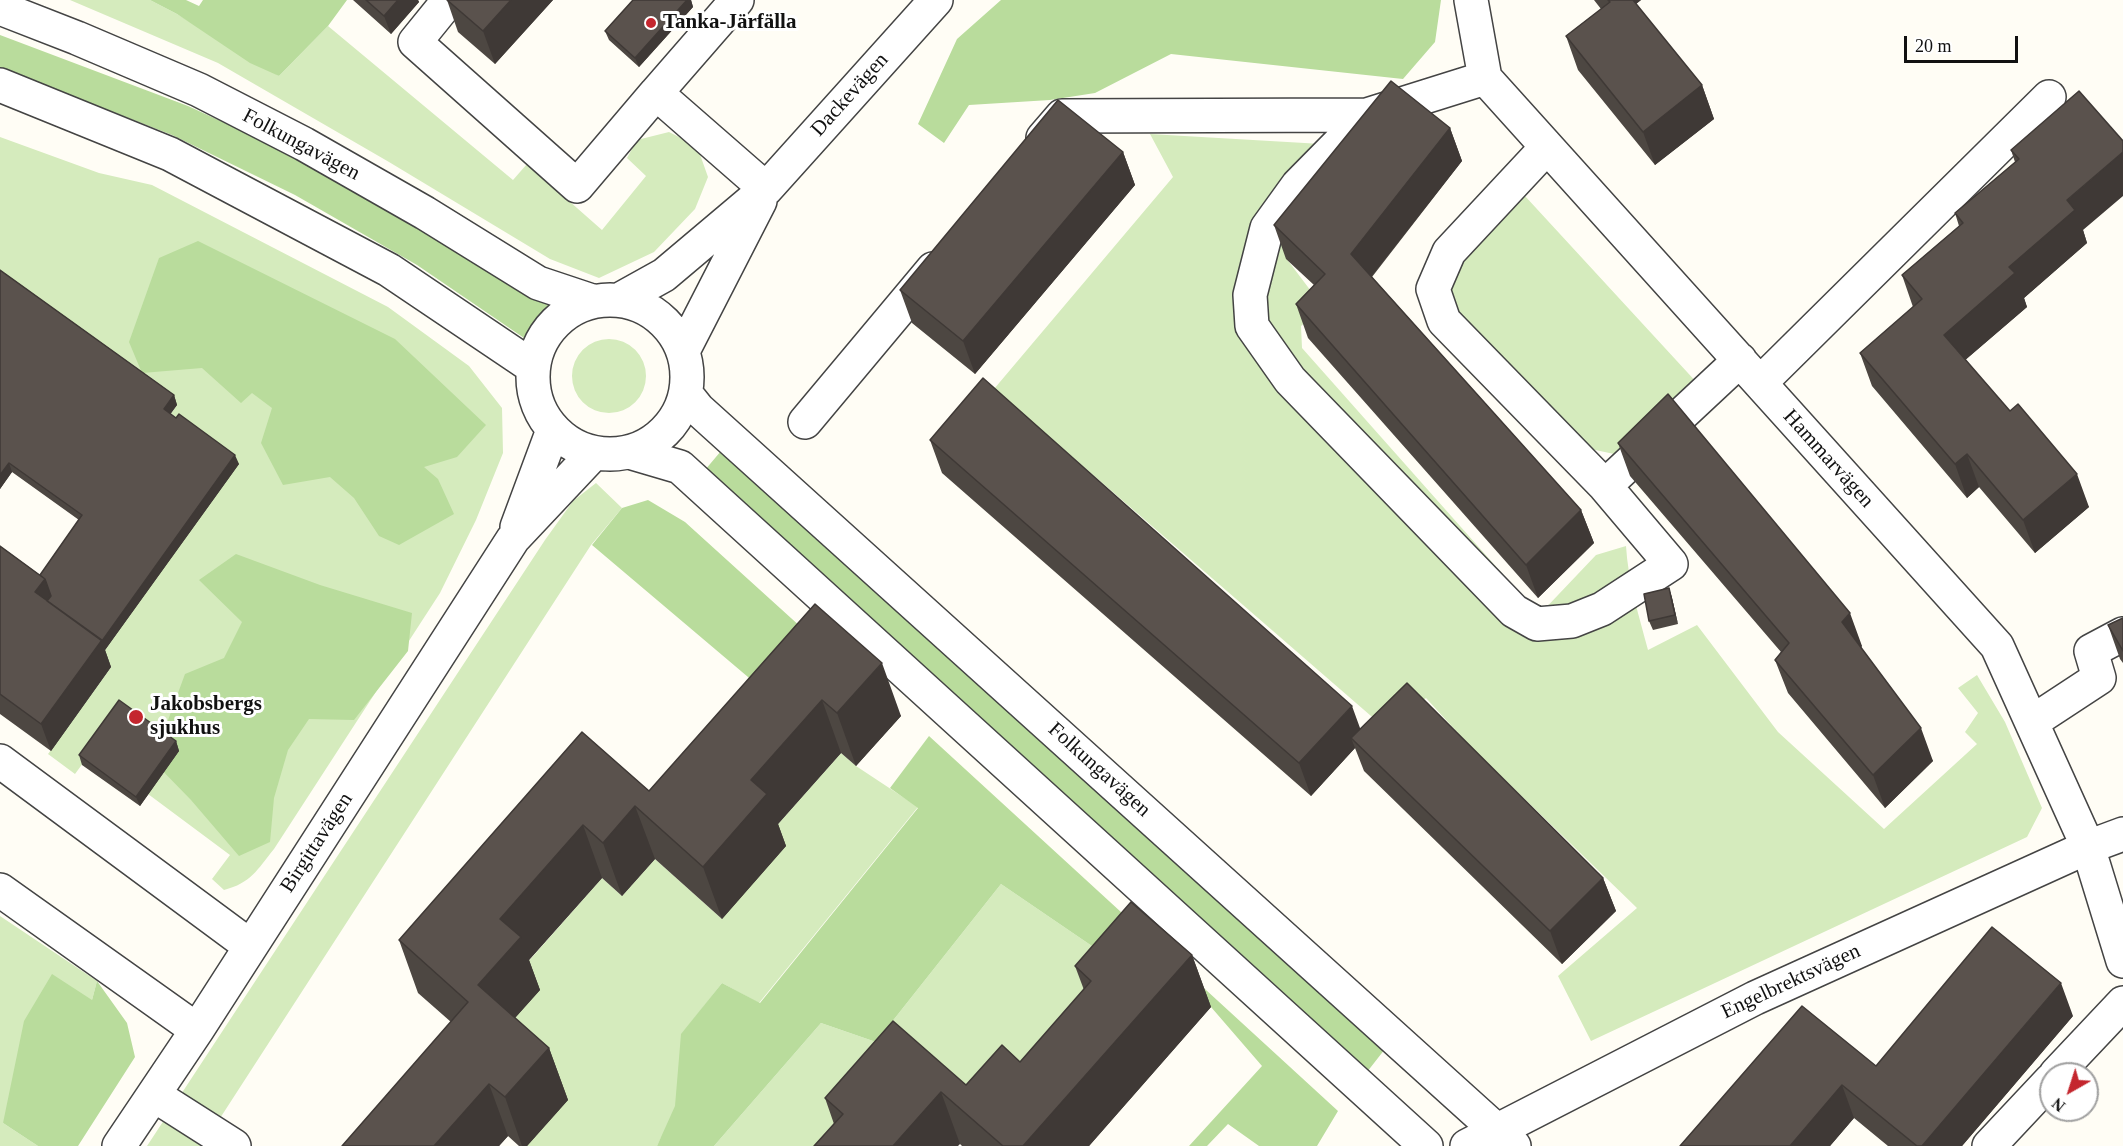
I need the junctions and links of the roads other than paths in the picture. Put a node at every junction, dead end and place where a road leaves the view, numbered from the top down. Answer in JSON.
{"nodes":[{"id":1,"x":448,"y":0,"type":"edge"},
{"id":2,"x":737,"y":0,"type":"edge"},
{"id":3,"x":935,"y":0,"type":"edge"},
{"id":4,"x":1470,"y":0,"type":"edge"},
{"id":5,"x":0,"y":8,"type":"edge"},
{"id":6,"x":1485,"y":78,"type":"junction"},
{"id":7,"x":0,"y":85,"type":"edge"},
{"id":8,"x":656,"y":93,"type":"junction"},
{"id":9,"x":2049,"y":97,"type":"dead end"},
{"id":10,"x":1367,"y":115,"type":"junction"},
{"id":11,"x":1547,"y":147,"type":"junction"},
{"id":12,"x":1024,"y":160,"type":"edge"},
{"id":13,"x":766,"y":189,"type":"junction"},
{"id":14,"x":950,"y":249,"type":"edge"},
{"id":15,"x":605,"y":301,"type":"junction"},
{"id":16,"x":683,"y":351,"type":"junction"},
{"id":17,"x":533,"y":367,"type":"junction"},
{"id":18,"x":1750,"y":372,"type":"junction"},
{"id":19,"x":686,"y":393,"type":"junction"},
{"id":20,"x":805,"y":422,"type":"dead end"},
{"id":21,"x":553,"y":430,"type":"junction"},
{"id":22,"x":629,"y":452,"type":"junction"},
{"id":23,"x":594,"y":453,"type":"junction"},
{"id":24,"x":1605,"y":486,"type":"junction"},
{"id":25,"x":513,"y":539,"type":"junction"},
{"id":26,"x":2123,"y":634,"type":"edge"},
{"id":27,"x":2032,"y":722,"type":"junction"},
{"id":28,"x":0,"y":762,"type":"edge"},
{"id":29,"x":2123,"y":834,"type":"edge"},
{"id":30,"x":2088,"y":847,"type":"junction"},
{"id":31,"x":0,"y":890,"type":"edge"},
{"id":32,"x":250,"y":946,"type":"junction"},
{"id":33,"x":2123,"y":961,"type":"edge"},
{"id":34,"x":2123,"y":1003,"type":"edge"},
{"id":35,"x":197,"y":1030,"type":"junction"},
{"id":36,"x":2067,"y":1062,"type":"edge"},
{"id":37,"x":2039,"y":1093,"type":"edge"},
{"id":38,"x":154,"y":1095,"type":"junction"},
{"id":39,"x":1505,"y":1138,"type":"edge"},
{"id":40,"x":119,"y":1146,"type":"edge"},
{"id":41,"x":234,"y":1146,"type":"edge"},
{"id":42,"x":1425,"y":1146,"type":"edge"},
{"id":43,"x":1467,"y":1146,"type":"edge"},
{"id":44,"x":1989,"y":1146,"type":"edge"}],
"edges":[{"from":1,"to":8,"type":"street"},
{"from":2,"to":8,"type":"street"},
{"from":3,"to":13,"type":"street","name":"Dackevägen"},
{"from":4,"to":6,"type":"street"},
{"from":5,"to":15,"type":"street","name":"Folkungavägen"},
{"from":6,"to":10,"type":"street"},
{"from":6,"to":11,"type":"street","name":"Hammarvägen"},
{"from":7,"to":17,"type":"street"},
{"from":8,"to":13,"type":"street"},
{"from":9,"to":18,"type":"street"},
{"from":10,"to":12,"type":"street"},
{"from":10,"to":24,"type":"street"},
{"from":11,"to":18,"type":"street","name":"Hammarvägen"},
{"from":11,"to":24,"type":"street"},
{"from":13,"to":15,"type":"street","name":"Dackevägen"},
{"from":13,"to":16,"type":"street","name":"Dackevägen"},
{"from":14,"to":20,"type":"street"},
{"from":15,"to":16,"type":"street"},
{"from":15,"to":17,"type":"street"},
{"from":16,"to":19,"type":"street"},
{"from":17,"to":21,"type":"street"},
{"from":18,"to":24,"type":"street"},
{"from":18,"to":27,"type":"street","name":"Hammarvägen"},
{"from":19,"to":22,"type":"street"},
{"from":19,"to":39,"type":"street","name":"Folkungavägen"},
{"from":21,"to":23,"type":"street"},
{"from":21,"to":25,"type":"street","name":"Birgittavägen"},
{"from":22,"to":23,"type":"street"},
{"from":22,"to":42,"type":"street"},
{"from":23,"to":25,"type":"street","name":"Birgittavägen"},
{"from":25,"to":32,"type":"street","name":"Birgittavägen"},
{"from":26,"to":27,"type":"street"},
{"from":27,"to":30,"type":"street","name":"Hammarvägen"},
{"from":28,"to":32,"type":"street"},
{"from":29,"to":30,"type":"street","name":"Engelbrektsvägen"},
{"from":30,"to":33,"type":"street","name":"Hammarvägen"},
{"from":30,"to":39,"type":"street","name":"Engelbrektsvägen"},
{"from":31,"to":35,"type":"street"},
{"from":32,"to":35,"type":"street","name":"Birgittavägen"},
{"from":34,"to":36,"type":"street"},
{"from":35,"to":38,"type":"street","name":"Birgittavägen"},
{"from":37,"to":44,"type":"street"},
{"from":38,"to":40,"type":"street","name":"Birgittavägen"},
{"from":38,"to":41,"type":"street"},
{"from":39,"to":43,"type":"street","name":"Engelbrektsvägen"}]}
